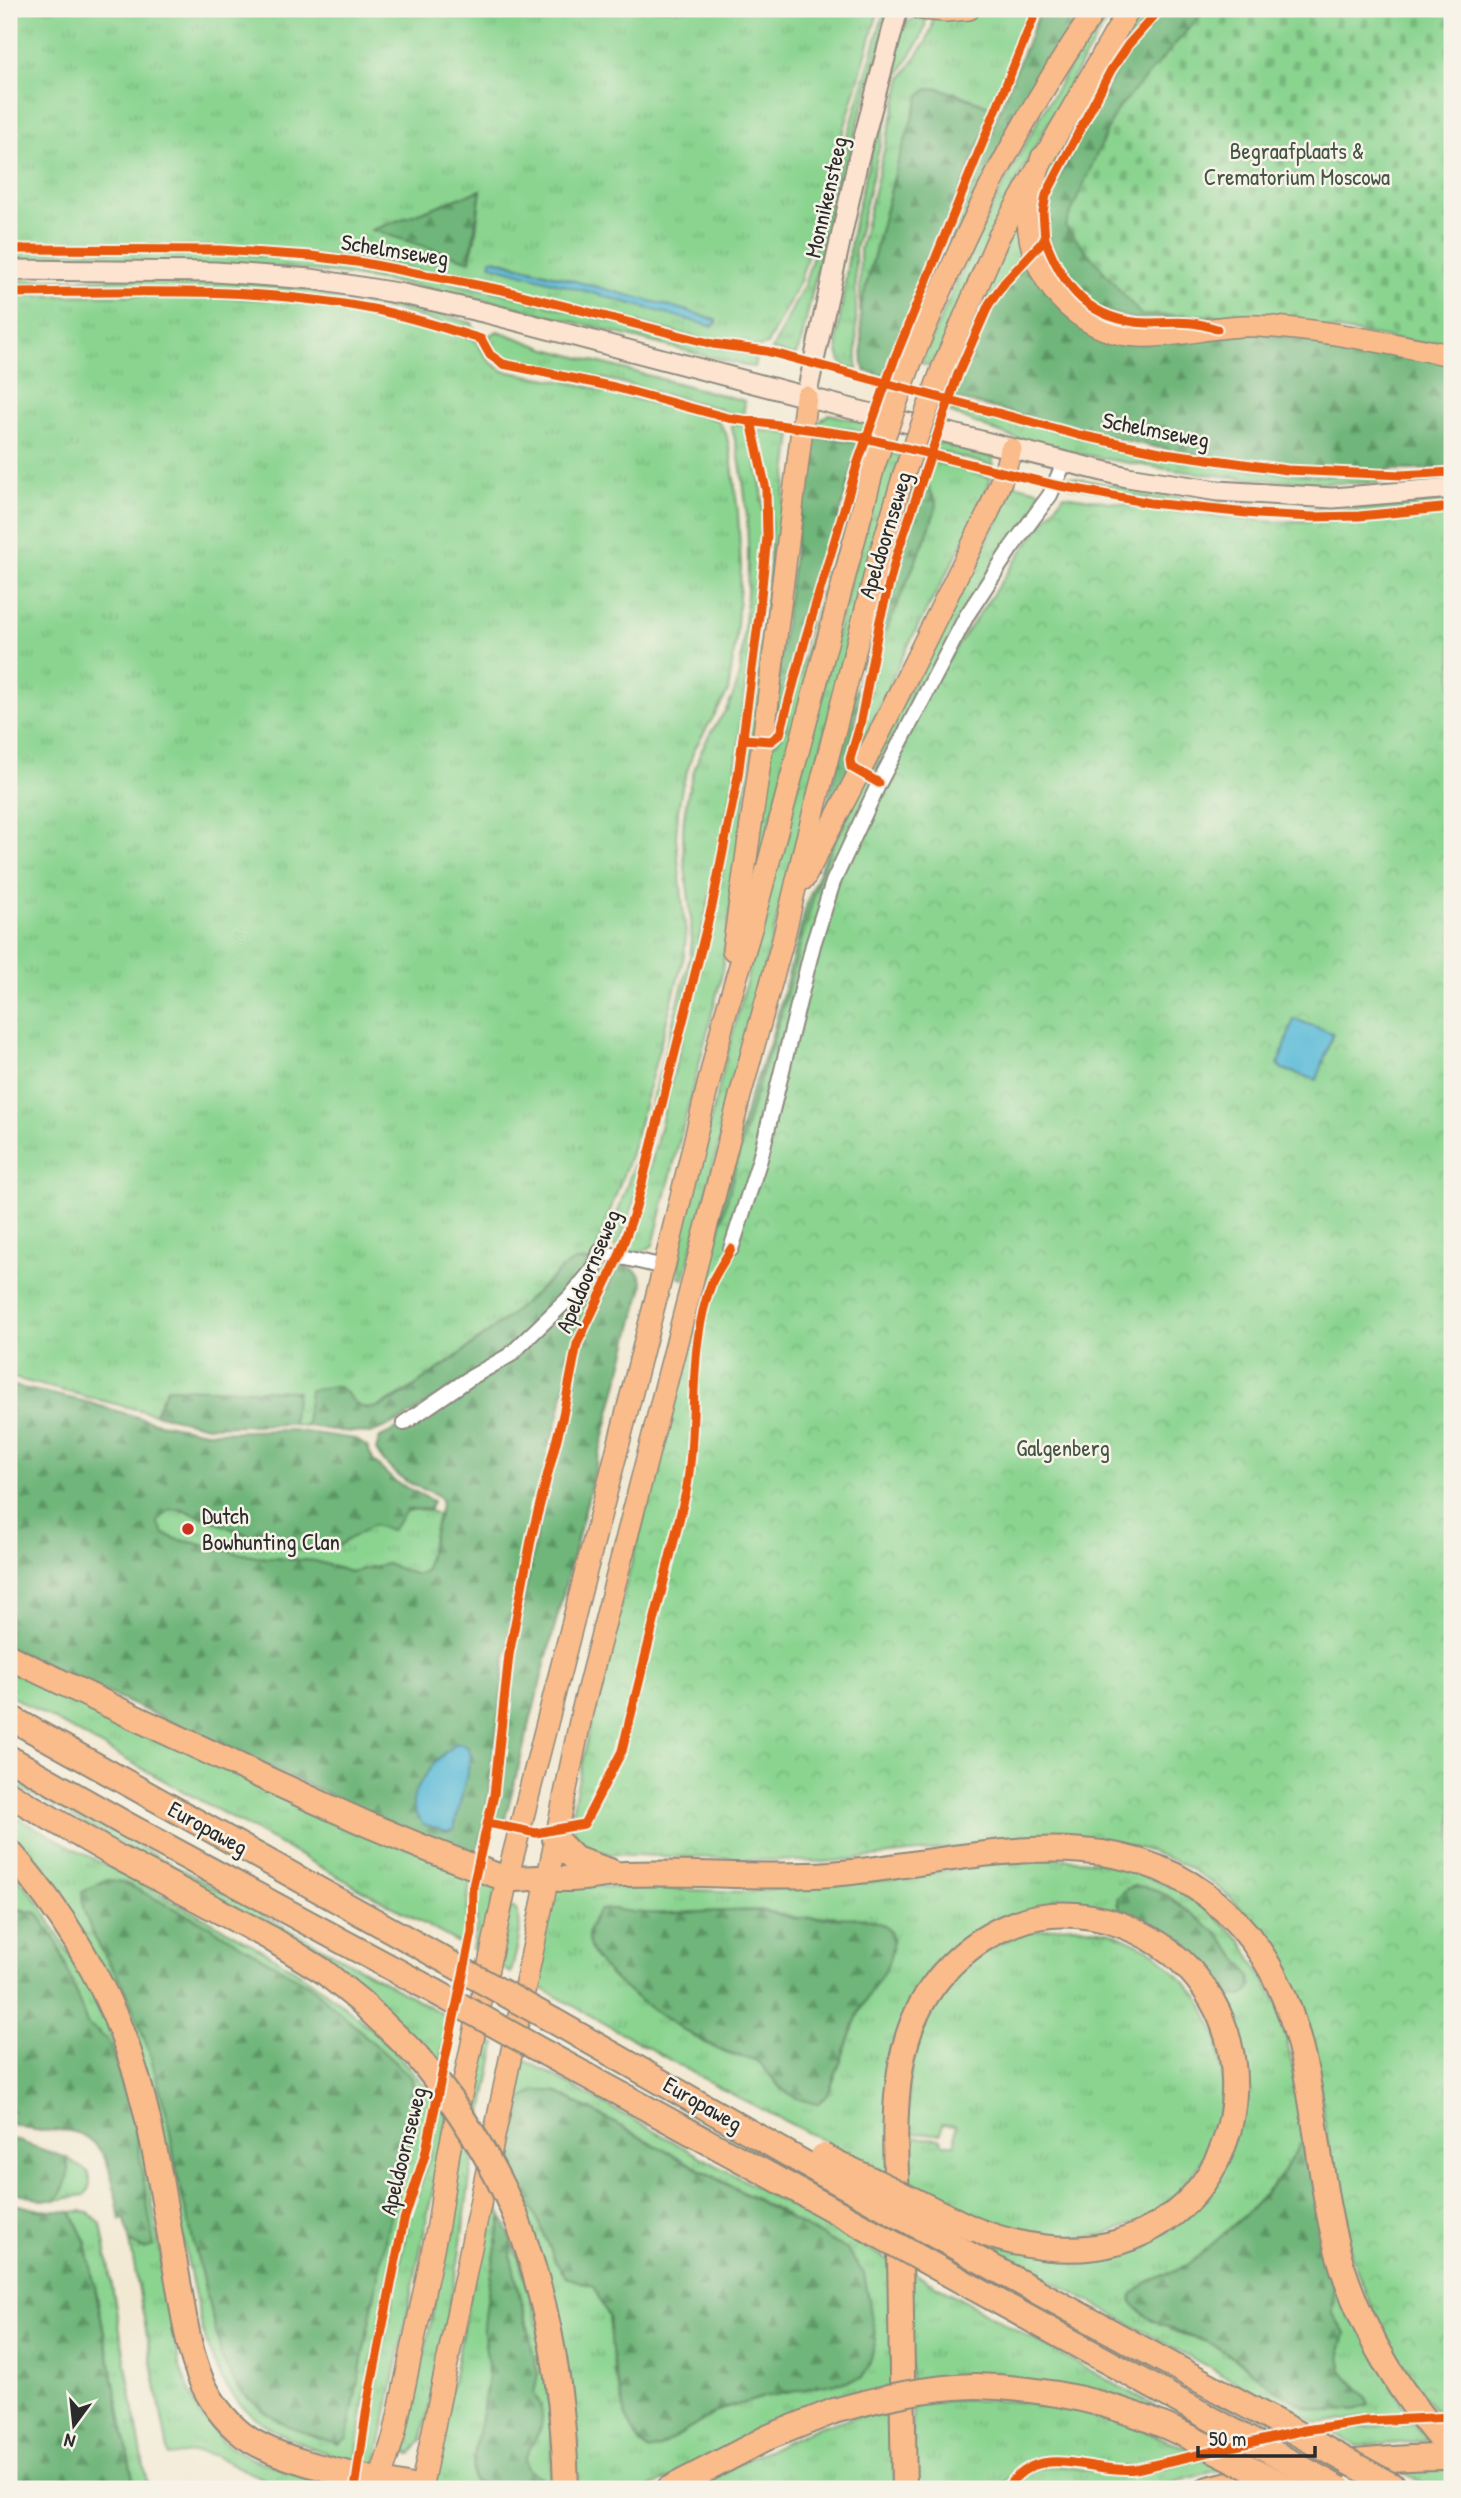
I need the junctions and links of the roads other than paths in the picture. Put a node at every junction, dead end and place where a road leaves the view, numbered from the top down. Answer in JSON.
{"nodes":[{"id":1,"x":898,"y":9,"type":"edge"},
{"id":2,"x":921,"y":9,"type":"edge"},
{"id":3,"x":969,"y":9,"type":"edge"},
{"id":4,"x":1096,"y":9,"type":"edge"},
{"id":5,"x":1129,"y":9,"type":"edge"},
{"id":6,"x":1042,"y":157,"type":"junction"},
{"id":7,"x":9,"y":270,"type":"edge"},
{"id":8,"x":1452,"y":355,"type":"edge"},
{"id":9,"x":806,"y":397,"type":"junction"},
{"id":10,"x":1011,"y":449,"type":"junction"},
{"id":11,"x":1064,"y":463,"type":"junction"},
{"id":12,"x":1452,"y":488,"type":"edge"},
{"id":13,"x":794,"y":896,"type":"junction"},
{"id":14,"x":724,"y":1019,"type":"junction"},
{"id":15,"x":731,"y":1249,"type":"dead end"},
{"id":16,"x":664,"y":1267,"type":"junction"},
{"id":17,"x":404,"y":1423,"type":"dead end"},
{"id":18,"x":9,"y":1657,"type":"edge"},
{"id":19,"x":9,"y":1717,"type":"edge"},
{"id":20,"x":9,"y":1758,"type":"edge"},
{"id":21,"x":9,"y":1794,"type":"edge"},
{"id":22,"x":555,"y":1839,"type":"junction"},
{"id":23,"x":9,"y":1851,"type":"edge"},
{"id":24,"x":621,"y":1874,"type":"junction"},
{"id":25,"x":547,"y":1877,"type":"junction"},
{"id":26,"x":507,"y":1879,"type":"junction"},
{"id":27,"x":824,"y":2165,"type":"junction"},
{"id":28,"x":1452,"y":2452,"type":"edge"},
{"id":29,"x":1452,"y":2457,"type":"edge"},
{"id":30,"x":566,"y":2483,"type":"edge"},
{"id":31,"x":378,"y":2484,"type":"edge"},
{"id":32,"x":421,"y":2489,"type":"edge"},
{"id":33,"x":669,"y":2489,"type":"edge"},
{"id":34,"x":904,"y":2489,"type":"edge"},
{"id":35,"x":1208,"y":2489,"type":"edge"},
{"id":36,"x":1292,"y":2489,"type":"edge"},
{"id":37,"x":1340,"y":2489,"type":"edge"},
{"id":38,"x":1398,"y":2489,"type":"edge"}],
"edges":[{"from":1,"to":9,"type":"main road","name":"Monnikensteeg"},
{"from":2,"to":3,"type":"main road"},
{"from":4,"to":14,"type":"main road","name":"Apeldoornseweg","bridge":true},
{"from":5,"to":6,"type":"main road","name":"Apeldoornseweg"},
{"from":6,"to":8,"type":"main road"},
{"from":6,"to":13,"type":"main road","name":"Apeldoornseweg","bridge":true},
{"from":7,"to":9,"type":"main road","name":"Schelmseweg"},
{"from":9,"to":10,"type":"main road","name":"Schelmseweg"},
{"from":9,"to":14,"type":"main road"},
{"from":10,"to":11,"type":"main road","name":"Schelmseweg"},
{"from":10,"to":13,"type":"main road"},
{"from":11,"to":12,"type":"main road","name":"Schelmseweg"},
{"from":11,"to":15,"type":"street"},
{"from":13,"to":22,"type":"main road","name":"Apeldoornseweg"},
{"from":14,"to":16,"type":"main road","name":"Apeldoornseweg"},
{"from":16,"to":17,"type":"street","name":"Apeldoornseweg"},
{"from":16,"to":26,"type":"main road","name":"Apeldoornseweg"},
{"from":18,"to":26,"type":"highway"},
{"from":19,"to":27,"type":"highway","name":"Europaweg","bridge":true},
{"from":20,"to":37,"type":"highway","name":"Europaweg","bridge":true},
{"from":21,"to":30,"type":"highway","bridge":true},
{"from":22,"to":24,"type":"highway"},
{"from":22,"to":25,"type":"main road","name":"Apeldoornseweg"},
{"from":23,"to":31,"type":"highway"},
{"from":24,"to":25,"type":"highway"},
{"from":24,"to":28,"type":"highway"},
{"from":25,"to":26,"type":"highway"},
{"from":25,"to":32,"type":"main road","name":"Apeldoornseweg"},
{"from":26,"to":31,"type":"main road","name":"Apeldoornseweg"},
{"from":27,"to":34,"type":"highway","bridge":true},
{"from":27,"to":38,"type":"highway","name":"Europaweg","bridge":true},
{"from":29,"to":35,"type":"highway"},
{"from":31,"to":32,"type":"highway"},
{"from":33,"to":36,"type":"highway","bridge":true}]}
